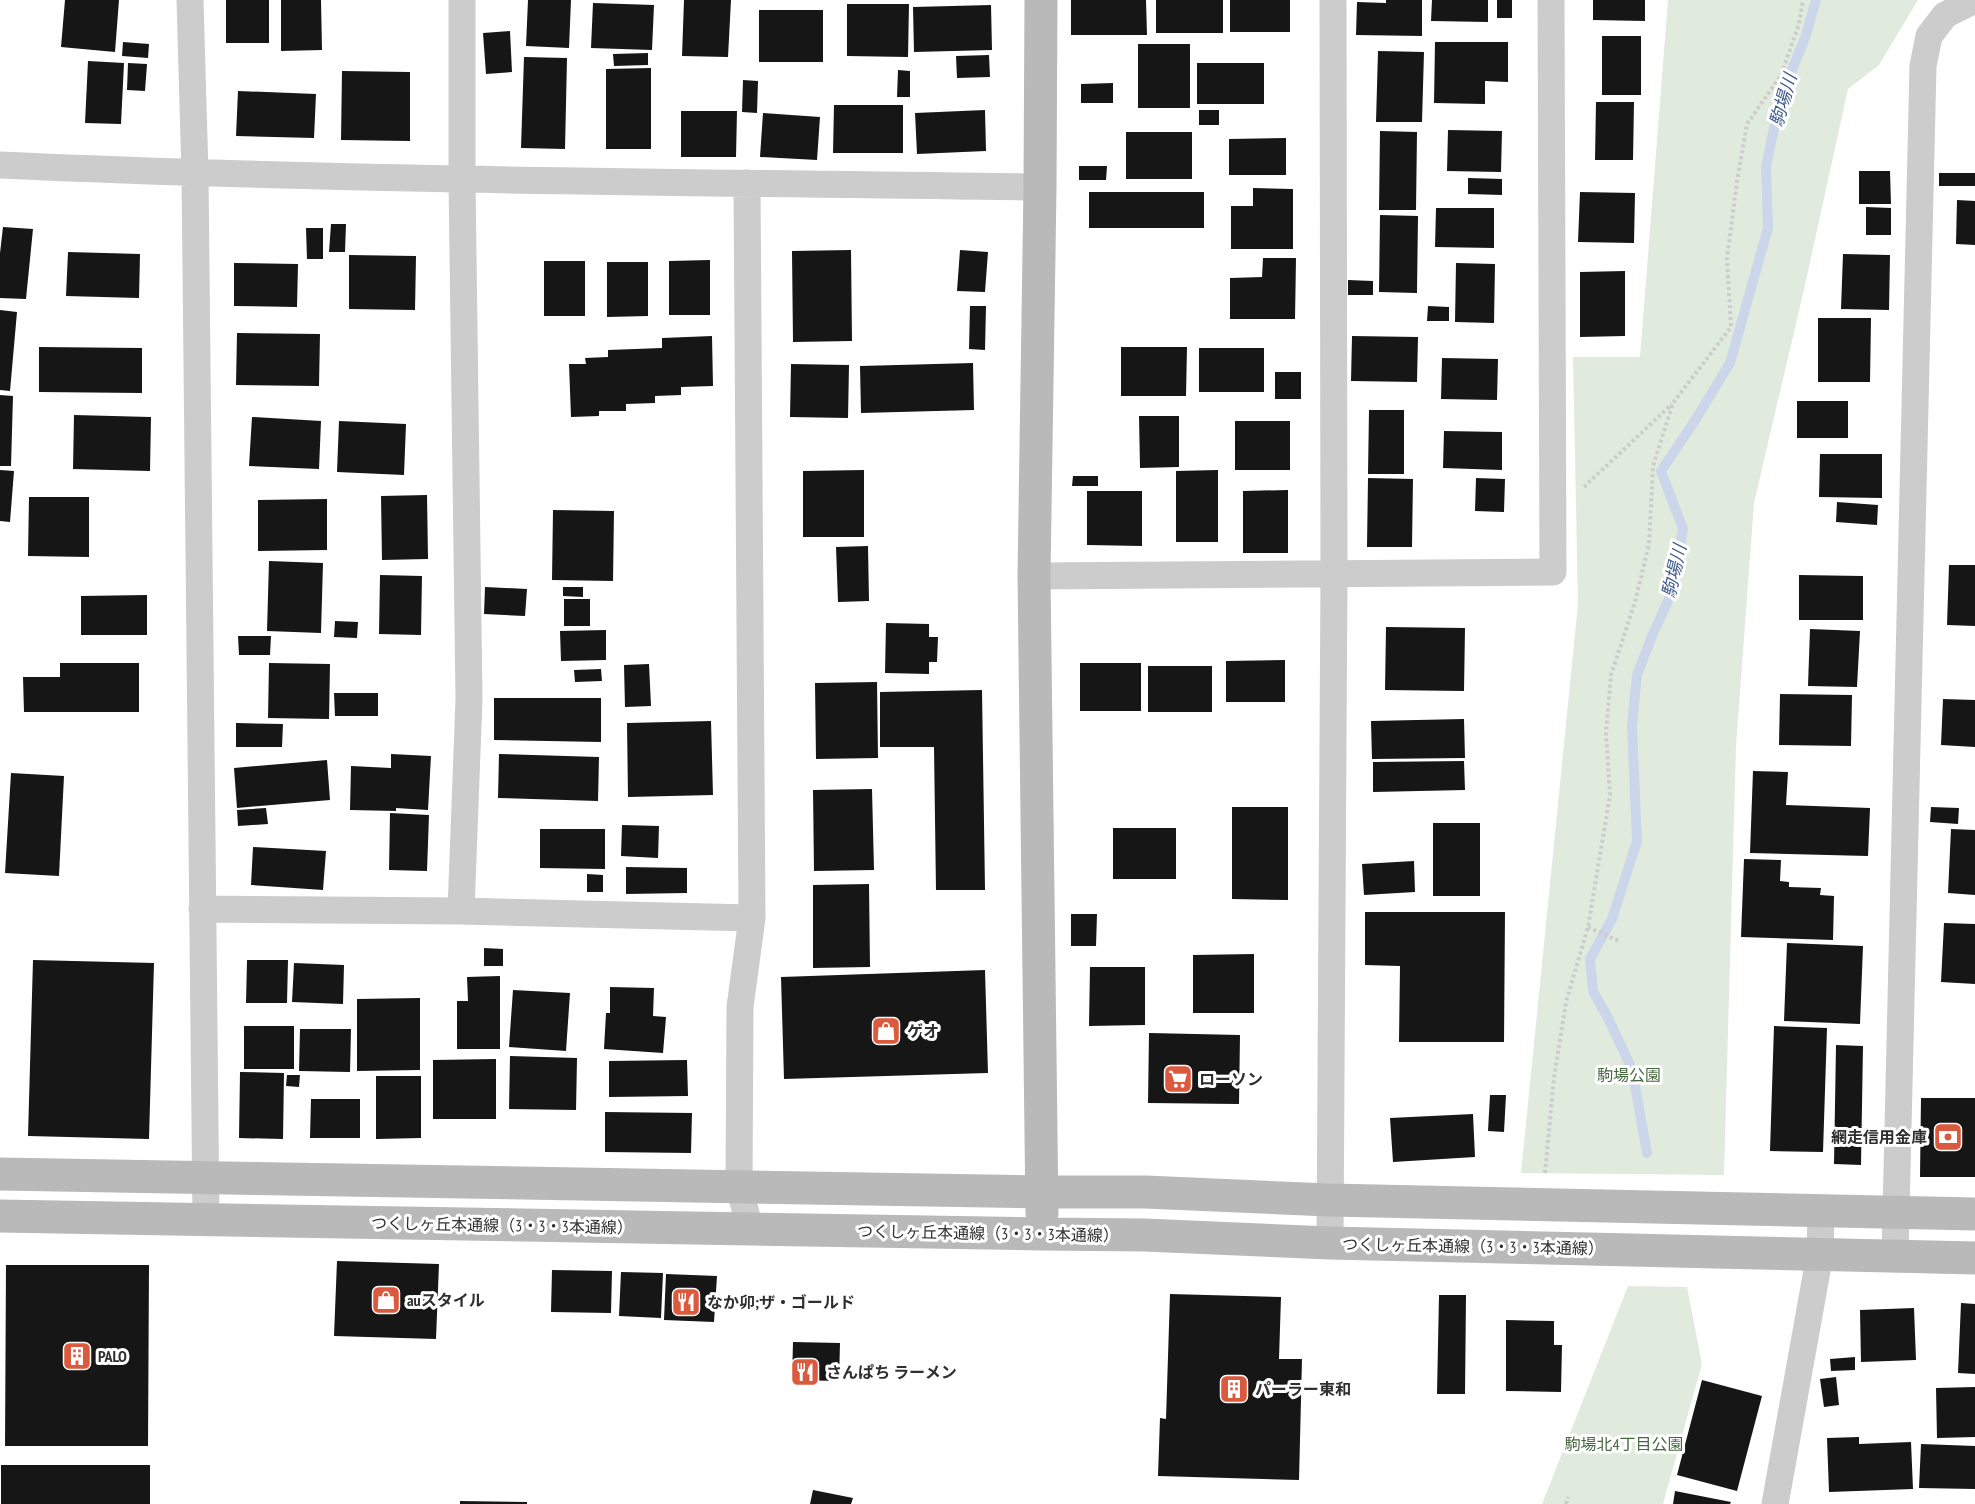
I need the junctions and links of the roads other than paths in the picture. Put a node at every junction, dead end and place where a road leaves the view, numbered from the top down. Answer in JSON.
{"nodes":[{"id":1,"x":190,"y":0,"type":"edge"},
{"id":2,"x":462,"y":0,"type":"edge"},
{"id":3,"x":1041,"y":0,"type":"edge"},
{"id":4,"x":1333,"y":0,"type":"edge"},
{"id":5,"x":1551,"y":0,"type":"edge"},
{"id":6,"x":1975,"y":0,"type":"edge"},
{"id":7,"x":0,"y":165,"type":"edge"},
{"id":8,"x":195,"y":174,"type":"junction"},
{"id":9,"x":462,"y":180,"type":"junction"},
{"id":10,"x":747,"y":183,"type":"junction"},
{"id":11,"x":1040,"y":187,"type":"junction"},
{"id":12,"x":1334,"y":573,"type":"junction"},
{"id":13,"x":1034,"y":576,"type":"junction"},
{"id":14,"x":202,"y":909,"type":"junction"},
{"id":15,"x":461,"y":911,"type":"junction"},
{"id":16,"x":752,"y":918,"type":"junction"},
{"id":17,"x":0,"y":1174,"type":"edge"},
{"id":18,"x":205,"y":1177,"type":"junction"},
{"id":19,"x":739,"y":1186,"type":"junction"},
{"id":20,"x":1042,"y":1192,"type":"junction"},
{"id":21,"x":1329,"y":1200,"type":"junction"},
{"id":22,"x":1821,"y":1211,"type":"junction"},
{"id":23,"x":1896,"y":1212,"type":"junction"},
{"id":24,"x":1975,"y":1214,"type":"edge"},
{"id":25,"x":0,"y":1216,"type":"edge"},
{"id":26,"x":206,"y":1220,"type":"junction"},
{"id":27,"x":750,"y":1229,"type":"junction"},
{"id":28,"x":1042,"y":1234,"type":"junction"},
{"id":29,"x":1330,"y":1243,"type":"junction"},
{"id":30,"x":1820,"y":1254,"type":"junction"},
{"id":31,"x":1895,"y":1255,"type":"junction"},
{"id":32,"x":1975,"y":1258,"type":"edge"},
{"id":33,"x":1775,"y":1504,"type":"edge"}],
"edges":[{"from":1,"to":8,"type":"street"},
{"from":2,"to":9,"type":"street"},
{"from":3,"to":11,"type":"street"},
{"from":4,"to":12,"type":"street"},
{"from":5,"to":12,"type":"street"},
{"from":6,"to":23,"type":"street"},
{"from":7,"to":8,"type":"street"},
{"from":8,"to":9,"type":"street"},
{"from":8,"to":14,"type":"street"},
{"from":9,"to":10,"type":"street"},
{"from":9,"to":15,"type":"street"},
{"from":10,"to":11,"type":"street"},
{"from":10,"to":16,"type":"street"},
{"from":11,"to":13,"type":"street"},
{"from":12,"to":13,"type":"street"},
{"from":12,"to":21,"type":"street"},
{"from":13,"to":20,"type":"street"},
{"from":14,"to":15,"type":"street"},
{"from":14,"to":18,"type":"street"},
{"from":15,"to":16,"type":"street"},
{"from":16,"to":19,"type":"street"},
{"from":17,"to":18,"type":"street"},
{"from":18,"to":19,"type":"street"},
{"from":18,"to":26,"type":"street"},
{"from":19,"to":20,"type":"street"},
{"from":19,"to":27,"type":"street"},
{"from":20,"to":21,"type":"street"},
{"from":20,"to":28,"type":"street"},
{"from":21,"to":22,"type":"street"},
{"from":21,"to":29,"type":"street"},
{"from":22,"to":23,"type":"street"},
{"from":22,"to":30,"type":"street"},
{"from":23,"to":24,"type":"street"},
{"from":23,"to":31,"type":"street"},
{"from":25,"to":26,"type":"street","name":"つくしヶ丘本通線（3・3・3本通線）"},
{"from":26,"to":27,"type":"street","name":"つくしヶ丘本通線（3・3・3本通線）"},
{"from":27,"to":28,"type":"street","name":"つくしヶ丘本通線（3・3・3本通線）"},
{"from":28,"to":29,"type":"street","name":"つくしヶ丘本通線（3・3・3本通線）"},
{"from":29,"to":30,"type":"street","name":"つくしヶ丘本通線（3・3・3本通線）"},
{"from":30,"to":31,"type":"street","name":"つくしヶ丘本通線（3・3・3本通線）"},
{"from":30,"to":33,"type":"street"},
{"from":31,"to":32,"type":"street","name":"つくしヶ丘本通線（3・3・3本通線）"}]}
